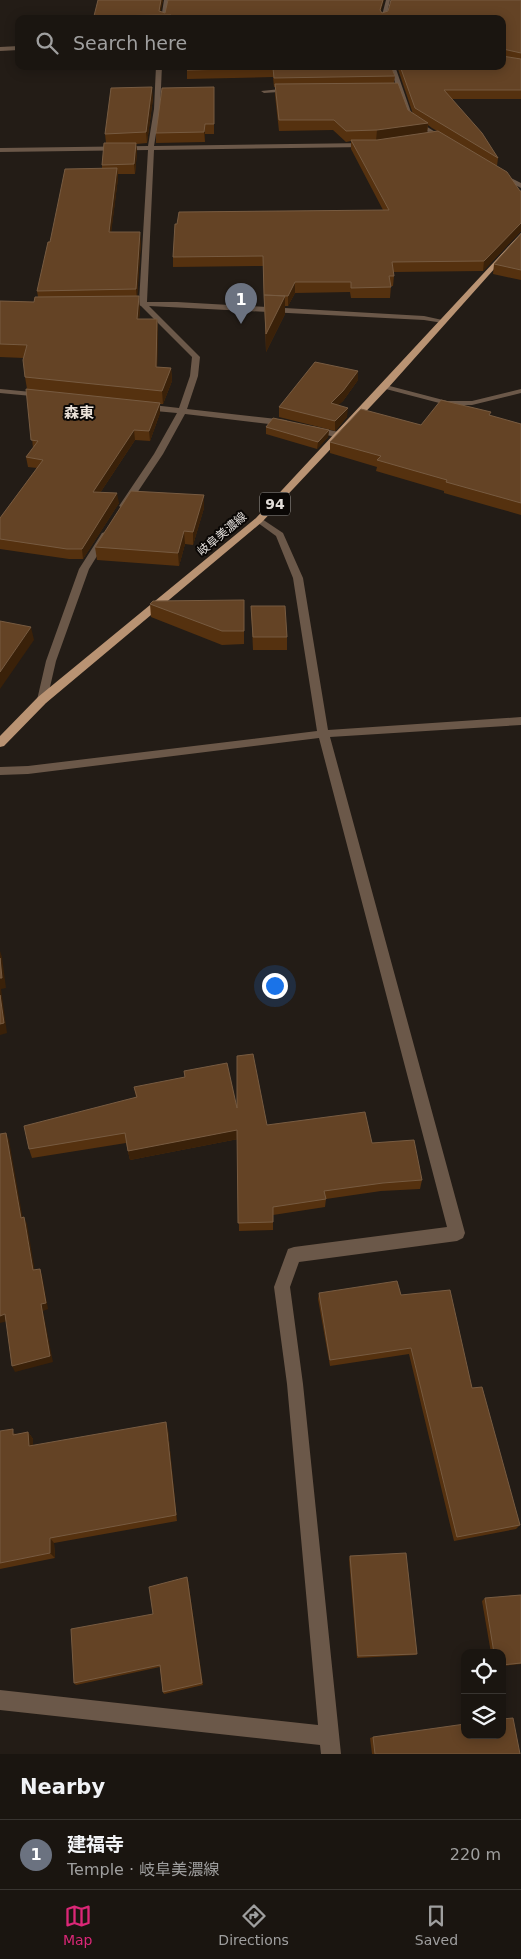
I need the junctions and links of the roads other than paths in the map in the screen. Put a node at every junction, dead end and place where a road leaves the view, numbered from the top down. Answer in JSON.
{"nodes":[{"id":1,"x":166,"y":0,"type":"edge"},
{"id":2,"x":388,"y":0,"type":"edge"},
{"id":3,"x":164,"y":15,"type":"edge"},
{"id":4,"x":384,"y":15,"type":"edge"},
{"id":5,"x":0,"y":48,"type":"edge"},
{"id":6,"x":15,"y":48,"type":"edge"},
{"id":7,"x":159,"y":70,"type":"edge"},
{"id":8,"x":394,"y":70,"type":"edge"},
{"id":9,"x":391,"y":89,"type":"edge"},
{"id":10,"x":401,"y":89,"type":"junction"},
{"id":11,"x":303,"y":90,"type":"edge"},
{"id":12,"x":264,"y":91,"type":"dead end"},
{"id":13,"x":440,"y":136,"type":"junction"},
{"id":14,"x":431,"y":137,"type":"edge"},
{"id":15,"x":376,"y":145,"type":"edge"},
{"id":16,"x":454,"y":146,"type":"edge"},
{"id":17,"x":151,"y":148,"type":"junction"},
{"id":18,"x":0,"y":150,"type":"edge"},
{"id":19,"x":490,"y":169,"type":"edge"},
{"id":20,"x":521,"y":186,"type":"edge"},
{"id":21,"x":521,"y":235,"type":"edge"},
{"id":22,"x":133,"y":304,"type":"edge"},
{"id":23,"x":143,"y":304,"type":"junction"},
{"id":24,"x":443,"y":321,"type":"junction"},
{"id":25,"x":385,"y":386,"type":"junction"},
{"id":26,"x":0,"y":391,"type":"edge"},
{"id":27,"x":521,"y":391,"type":"edge"},
{"id":28,"x":56,"y":396,"type":"edge"},
{"id":29,"x":134,"y":406,"type":"edge"},
{"id":30,"x":183,"y":412,"type":"junction"},
{"id":31,"x":340,"y":435,"type":"junction"},
{"id":32,"x":120,"y":511,"type":"edge"},
{"id":33,"x":259,"y":520,"type":"junction"},
{"id":34,"x":110,"y":528,"type":"edge"},
{"id":35,"x":42,"y":700,"type":"junction"},
{"id":36,"x":521,"y":721,"type":"edge"},
{"id":37,"x":323,"y":734,"type":"junction"},
{"id":38,"x":0,"y":743,"type":"edge"},
{"id":39,"x":0,"y":771,"type":"edge"},
{"id":40,"x":0,"y":1700,"type":"edge"},
{"id":41,"x":330,"y":1745,"type":"edge"}],
"edges":[{"from":1,"to":3,"type":"street"},
{"from":2,"to":4,"type":"street"},
{"from":5,"to":6,"type":"street"},
{"from":7,"to":17,"type":"street"},
{"from":8,"to":10,"type":"street"},
{"from":9,"to":10,"type":"street"},
{"from":10,"to":13,"type":"street"},
{"from":11,"to":12,"type":"street"},
{"from":13,"to":14,"type":"street"},
{"from":13,"to":16,"type":"street"},
{"from":15,"to":17,"type":"street"},
{"from":17,"to":18,"type":"street"},
{"from":17,"to":23,"type":"street"},
{"from":19,"to":20,"type":"street"},
{"from":21,"to":24,"type":"main road","name":"岐阜美濃線","number":"94"},
{"from":22,"to":23,"type":"street"},
{"from":23,"to":24,"type":"street"},
{"from":23,"to":30,"type":"street"},
{"from":24,"to":25,"type":"main road","name":"岐阜美濃線","number":"94"},
{"from":25,"to":27,"type":"street"},
{"from":25,"to":31,"type":"main road","name":"岐阜美濃線","number":"94"},
{"from":26,"to":28,"type":"street"},
{"from":29,"to":30,"type":"street"},
{"from":30,"to":31,"type":"street"},
{"from":30,"to":32,"type":"street"},
{"from":31,"to":33,"type":"main road","name":"岐阜美濃線","number":"94"},
{"from":33,"to":35,"type":"main road","name":"岐阜美濃線","number":"94"},
{"from":33,"to":37,"type":"street"},
{"from":34,"to":35,"type":"street"},
{"from":35,"to":38,"type":"main road","name":"岐阜美濃線","number":"94"},
{"from":36,"to":37,"type":"street"},
{"from":37,"to":39,"type":"street"},
{"from":37,"to":41,"type":"street"},
{"from":40,"to":41,"type":"street"}]}
